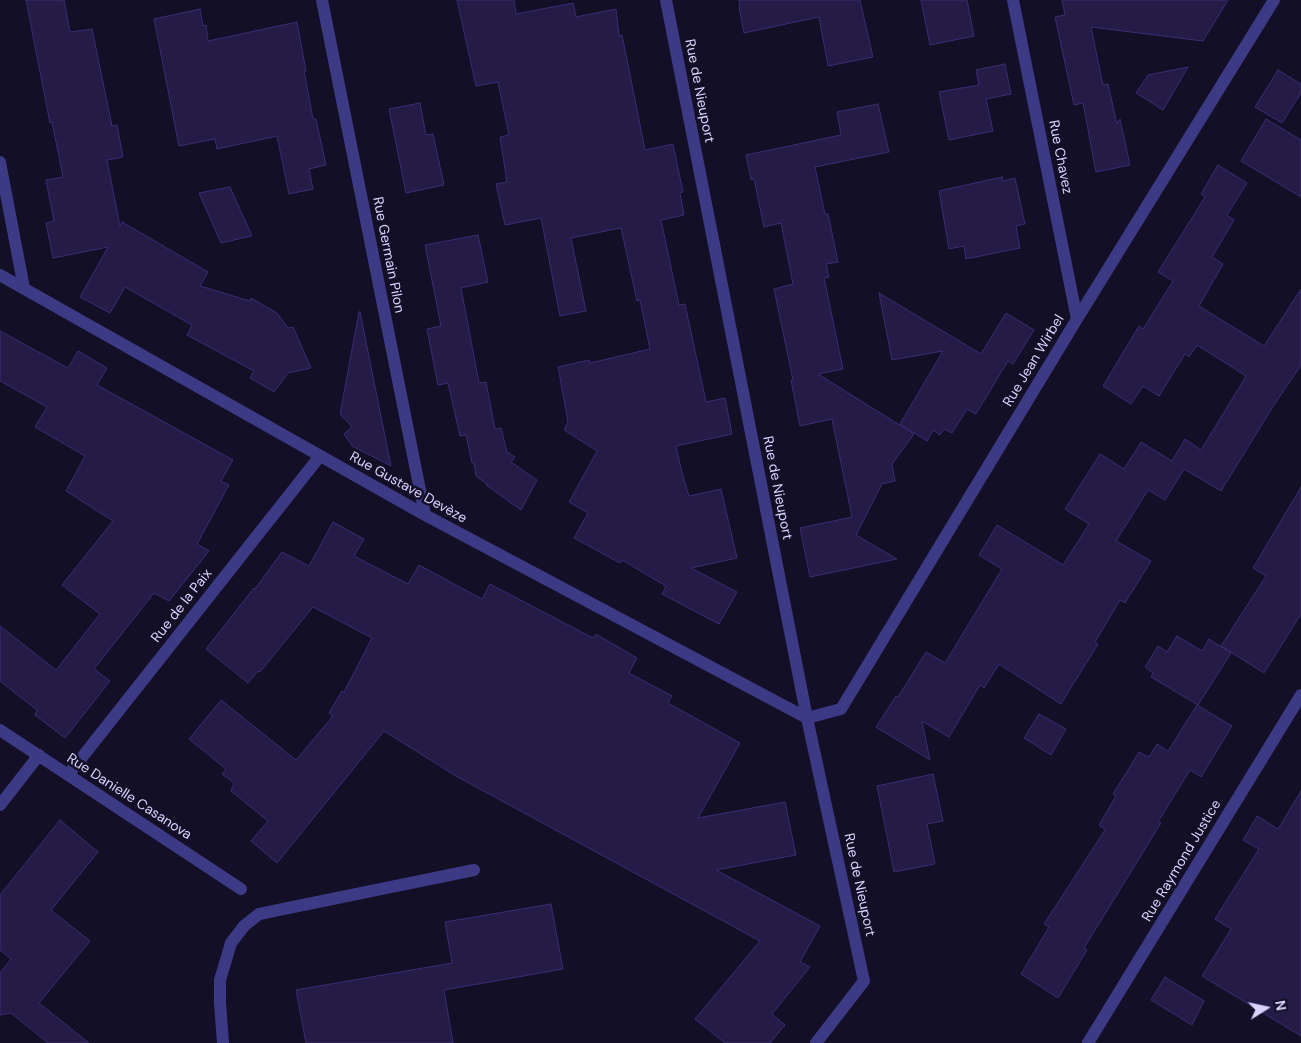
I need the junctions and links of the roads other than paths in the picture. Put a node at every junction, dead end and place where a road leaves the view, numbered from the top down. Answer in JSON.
{"nodes":[{"id":1,"x":322,"y":0,"type":"edge"},
{"id":2,"x":666,"y":0,"type":"edge"},
{"id":3,"x":1013,"y":0,"type":"edge"},
{"id":4,"x":1274,"y":0,"type":"edge"},
{"id":5,"x":0,"y":162,"type":"edge"},
{"id":6,"x":0,"y":275,"type":"edge"},
{"id":7,"x":24,"y":288,"type":"junction"},
{"id":8,"x":1077,"y":319,"type":"junction"},
{"id":9,"x":320,"y":456,"type":"junction"},
{"id":10,"x":425,"y":515,"type":"junction"},
{"id":11,"x":1301,"y":696,"type":"edge"},
{"id":12,"x":806,"y":718,"type":"junction"},
{"id":13,"x":0,"y":730,"type":"edge"},
{"id":14,"x":39,"y":755,"type":"junction"},
{"id":15,"x":68,"y":775,"type":"junction"},
{"id":16,"x":0,"y":805,"type":"edge"},
{"id":17,"x":474,"y":870,"type":"dead end"},
{"id":18,"x":241,"y":889,"type":"dead end"},
{"id":19,"x":223,"y":1043,"type":"edge"},
{"id":20,"x":816,"y":1043,"type":"edge"},
{"id":21,"x":1088,"y":1043,"type":"edge"}],
"edges":[{"from":1,"to":10,"type":"street","name":"Rue Germain Pilon"},
{"from":2,"to":12,"type":"street","name":"Rue de Nieuport"},
{"from":3,"to":8,"type":"street","name":"Rue Chavez"},
{"from":4,"to":8,"type":"street","name":"Rue Jean Wirbel"},
{"from":5,"to":7,"type":"street"},
{"from":6,"to":7,"type":"street","name":"Rue Gustave Devèze"},
{"from":7,"to":9,"type":"street","name":"Rue Gustave Devèze"},
{"from":8,"to":12,"type":"street","name":"Rue Jean Wirbel"},
{"from":9,"to":10,"type":"street","name":"Rue Gustave Devèze"},
{"from":9,"to":15,"type":"street","name":"Rue de la Paix"},
{"from":10,"to":12,"type":"street","name":"Rue Gustave Devèze"},
{"from":11,"to":21,"type":"street","name":"Rue Raymond Justice"},
{"from":12,"to":20,"type":"street","name":"Rue de Nieuport"},
{"from":13,"to":14,"type":"street","name":"Rue Danielle Casanova"},
{"from":14,"to":15,"type":"street","name":"Rue Danielle Casanova"},
{"from":14,"to":16,"type":"street"},
{"from":15,"to":18,"type":"street","name":"Rue Danielle Casanova"},
{"from":17,"to":19,"type":"street"}]}
